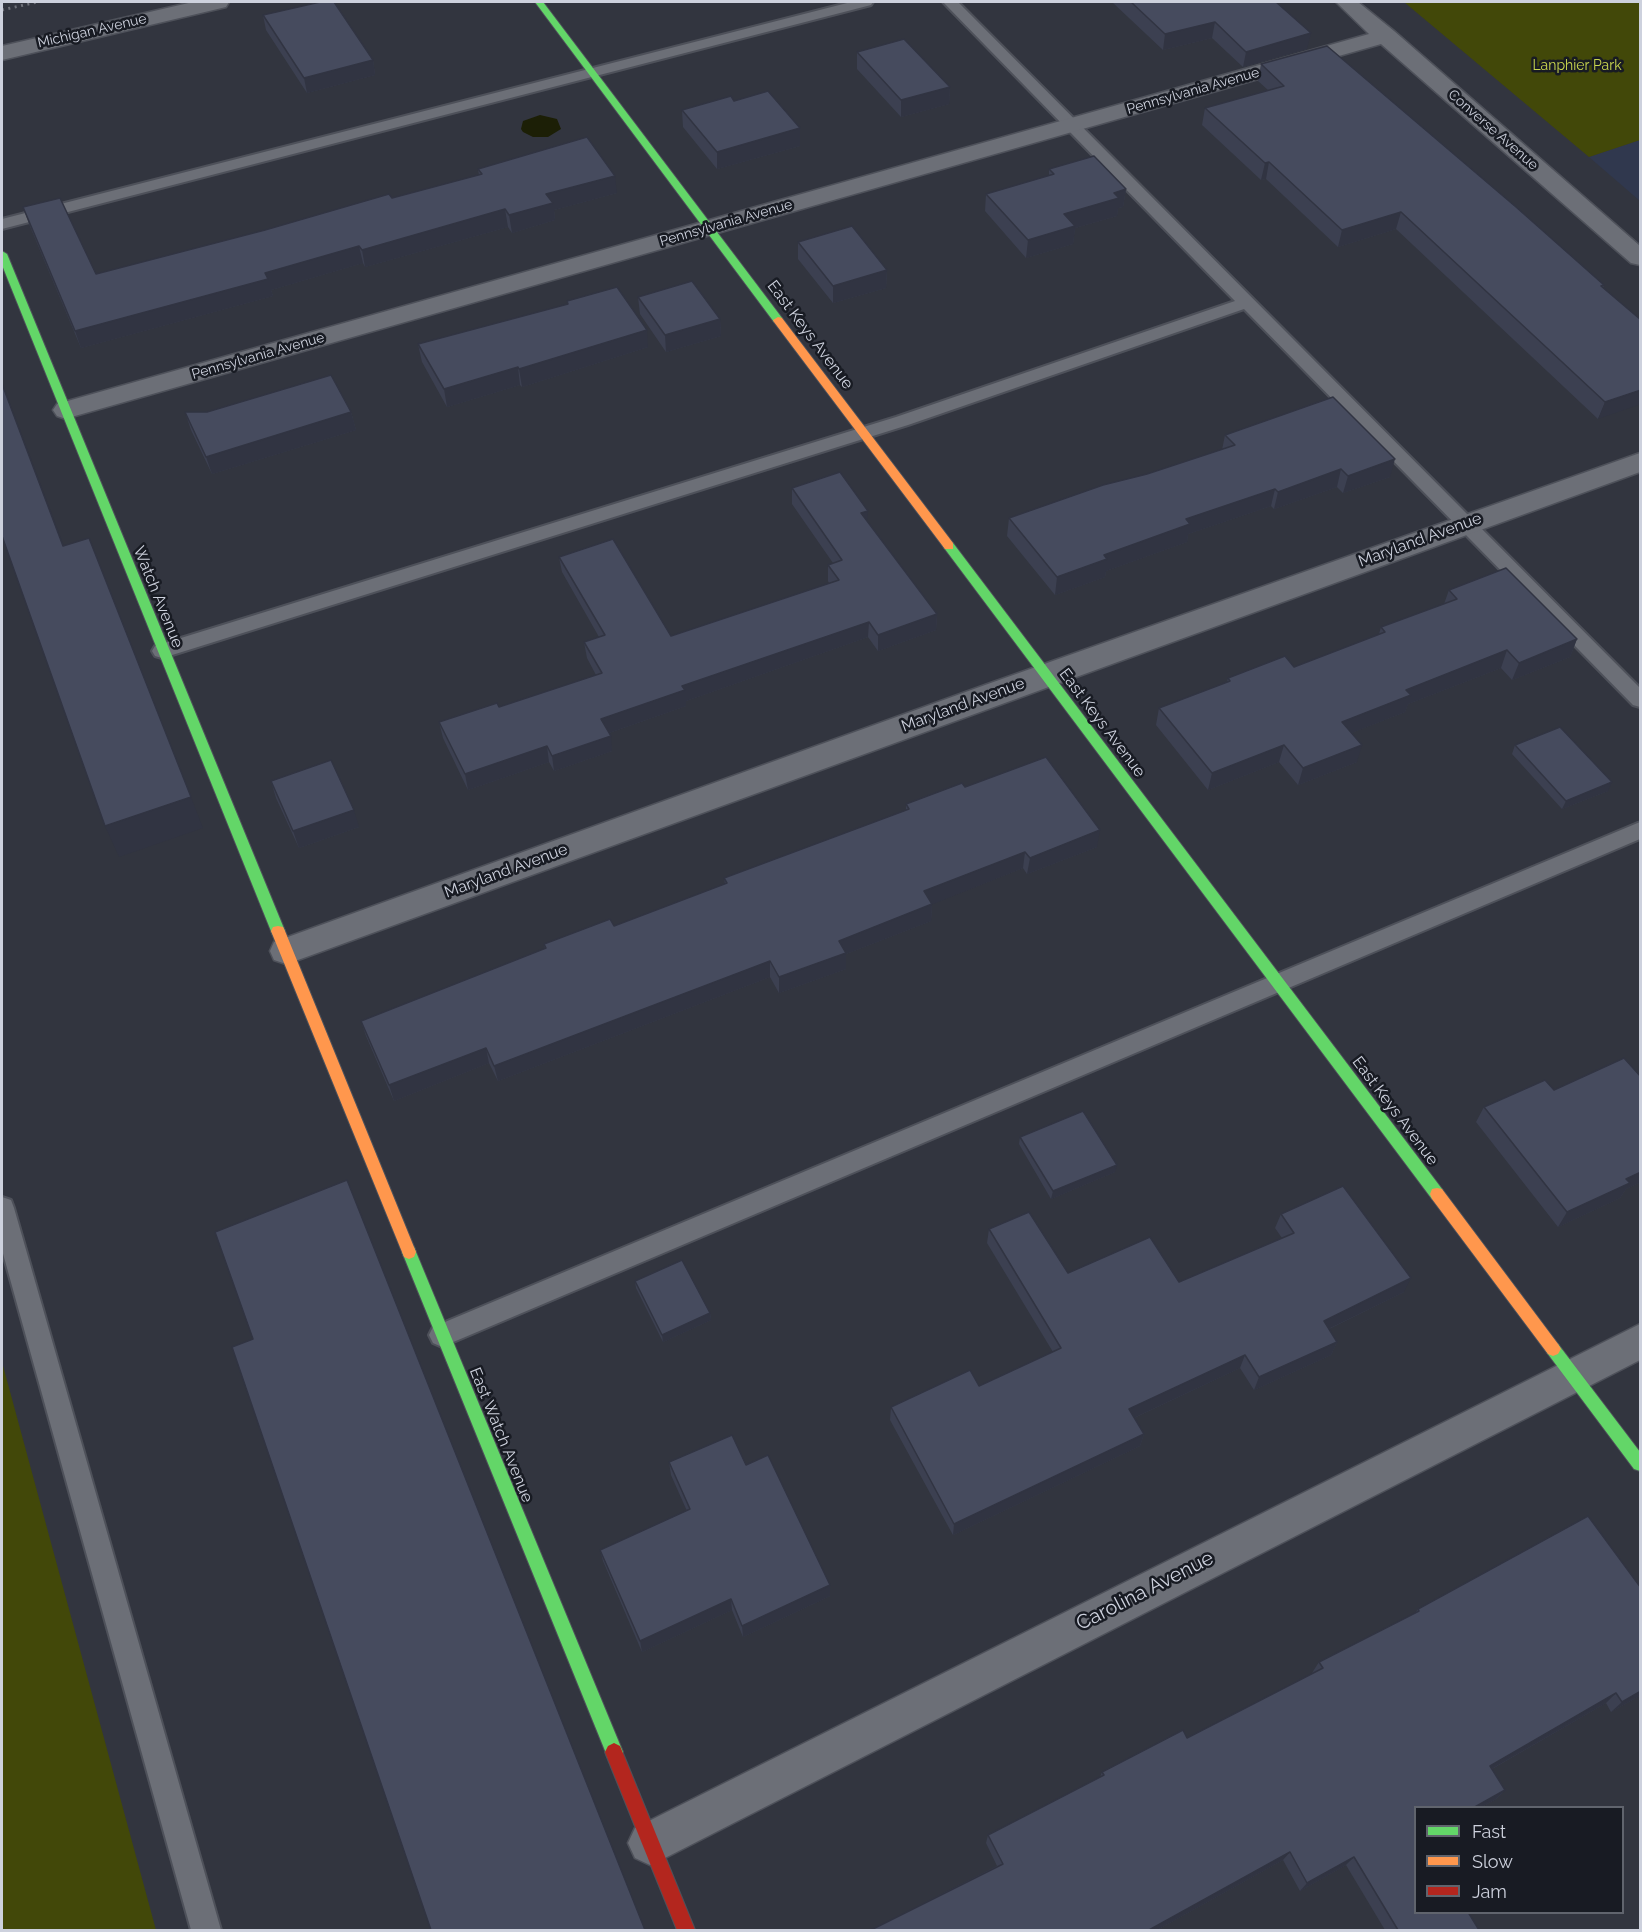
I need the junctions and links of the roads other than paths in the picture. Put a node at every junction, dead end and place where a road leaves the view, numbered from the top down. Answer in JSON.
{"nodes":[{"id":1,"x":218,"y":2,"type":"edge"},
{"id":2,"x":538,"y":2,"type":"edge"},
{"id":3,"x":866,"y":2,"type":"edge"},
{"id":4,"x":950,"y":2,"type":"edge"},
{"id":5,"x":1346,"y":2,"type":"edge"},
{"id":6,"x":1386,"y":36,"type":"junction"},
{"id":7,"x":2,"y":53,"type":"edge"},
{"id":8,"x":591,"y":72,"type":"junction"},
{"id":9,"x":1073,"y":125,"type":"junction"},
{"id":10,"x":2,"y":224,"type":"edge"},
{"id":11,"x":710,"y":228,"type":"junction"},
{"id":12,"x":2,"y":254,"type":"edge"},
{"id":13,"x":1641,"y":258,"type":"edge"},
{"id":14,"x":1248,"y":302,"type":"junction"},
{"id":15,"x":66,"y":410,"type":"junction"},
{"id":16,"x":861,"y":432,"type":"junction"},
{"id":17,"x":1641,"y":462,"type":"edge"},
{"id":18,"x":1467,"y":523,"type":"junction"},
{"id":19,"x":162,"y":651,"type":"junction"},
{"id":20,"x":1045,"y":675,"type":"junction"},
{"id":21,"x":1641,"y":700,"type":"edge"},
{"id":22,"x":1641,"y":830,"type":"edge"},
{"id":23,"x":286,"y":951,"type":"junction"},
{"id":24,"x":1276,"y":983,"type":"junction"},
{"id":25,"x":2,"y":1208,"type":"edge"},
{"id":26,"x":442,"y":1335,"type":"junction"},
{"id":27,"x":1641,"y":1341,"type":"edge"},
{"id":28,"x":1573,"y":1376,"type":"junction"},
{"id":29,"x":1641,"y":1464,"type":"edge"},
{"id":30,"x":650,"y":1843,"type":"junction"},
{"id":31,"x":206,"y":1930,"type":"edge"},
{"id":32,"x":686,"y":1930,"type":"edge"}],
"edges":[{"from":1,"to":7,"type":"street","name":"Michigan Avenue"},
{"from":2,"to":8,"type":"street","name":"East Keys Avenue"},
{"from":3,"to":8,"type":"lane"},
{"from":4,"to":9,"type":"lane"},
{"from":5,"to":6,"type":"street","name":"Converse Avenue"},
{"from":6,"to":9,"type":"street","name":"Pennsylvania Avenue"},
{"from":6,"to":13,"type":"street","name":"Converse Avenue"},
{"from":8,"to":10,"type":"lane"},
{"from":8,"to":11,"type":"street","name":"East Keys Avenue"},
{"from":9,"to":11,"type":"street","name":"Pennsylvania Avenue"},
{"from":9,"to":14,"type":"lane"},
{"from":11,"to":15,"type":"street","name":"Pennsylvania Avenue"},
{"from":11,"to":16,"type":"street","name":"East Keys Avenue"},
{"from":12,"to":15,"type":"street","name":"Watch Avenue"},
{"from":14,"to":16,"type":"lane"},
{"from":14,"to":18,"type":"lane"},
{"from":15,"to":19,"type":"street","name":"Watch Avenue"},
{"from":16,"to":19,"type":"lane"},
{"from":16,"to":20,"type":"street","name":"East Keys Avenue"},
{"from":17,"to":18,"type":"street","name":"Maryland Avenue"},
{"from":18,"to":20,"type":"street","name":"Maryland Avenue"},
{"from":18,"to":21,"type":"lane"},
{"from":19,"to":23,"type":"street","name":"Watch Avenue"},
{"from":20,"to":23,"type":"street","name":"Maryland Avenue"},
{"from":20,"to":24,"type":"street","name":"East Keys Avenue"},
{"from":22,"to":24,"type":"lane"},
{"from":23,"to":26,"type":"street","name":"East Watch Avenue"},
{"from":24,"to":26,"type":"lane"},
{"from":24,"to":28,"type":"street","name":"East Keys Avenue"},
{"from":25,"to":31,"type":"lane"},
{"from":26,"to":30,"type":"street","name":"East Watch Avenue"},
{"from":27,"to":28,"type":"street","name":"Carolina Avenue"},
{"from":28,"to":29,"type":"street","name":"East Keys Avenue"},
{"from":28,"to":30,"type":"street","name":"Carolina Avenue"},
{"from":30,"to":32,"type":"street","name":"East Watch Avenue"}]}
